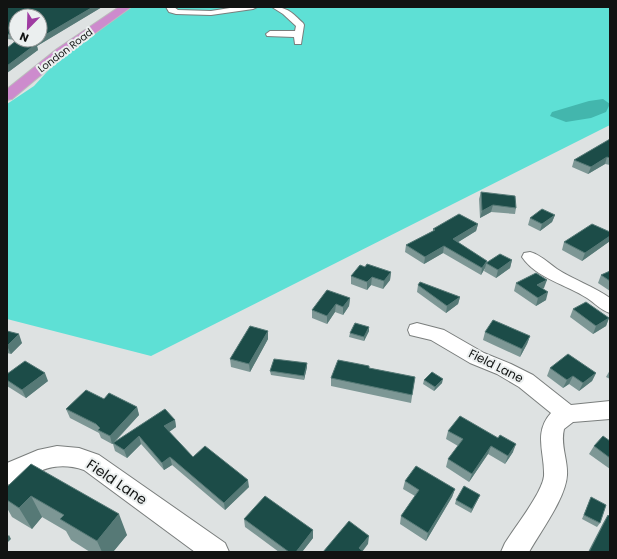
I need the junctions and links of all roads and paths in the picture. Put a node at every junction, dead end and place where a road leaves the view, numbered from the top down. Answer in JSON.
{"nodes":[{"id":1,"x":118,"y":7,"type":"edge"},
{"id":2,"x":126,"y":7,"type":"edge"},
{"id":3,"x":170,"y":7,"type":"edge"},
{"id":4,"x":253,"y":7,"type":"edge"},
{"id":5,"x":276,"y":7,"type":"edge"},
{"id":6,"x":297,"y":19,"type":"junction"},
{"id":7,"x":284,"y":21,"type":"dead end"},
{"id":8,"x":270,"y":34,"type":"dead end"},
{"id":9,"x":7,"y":96,"type":"edge"},
{"id":10,"x":530,"y":257,"type":"dead end"},
{"id":11,"x":610,"y":307,"type":"edge"},
{"id":12,"x":417,"y":330,"type":"dead end"},
{"id":13,"x":610,"y":410,"type":"edge"},
{"id":14,"x":567,"y":415,"type":"junction"},
{"id":15,"x":7,"y":475,"type":"edge"},
{"id":16,"x":216,"y":552,"type":"edge"},
{"id":17,"x":514,"y":552,"type":"edge"}],
"edges":[{"from":1,"to":2,"type":"street"},
{"from":2,"to":9,"type":"highway","name":"London Road"},
{"from":3,"to":4,"type":"street"},
{"from":5,"to":6,"type":"street"},
{"from":6,"to":7,"type":"street"},
{"from":6,"to":8,"type":"street"},
{"from":10,"to":11,"type":"street"},
{"from":12,"to":14,"type":"street","name":"Field Lane"},
{"from":13,"to":14,"type":"street"},
{"from":14,"to":17,"type":"street"},
{"from":15,"to":16,"type":"street","name":"Field Lane"}]}
